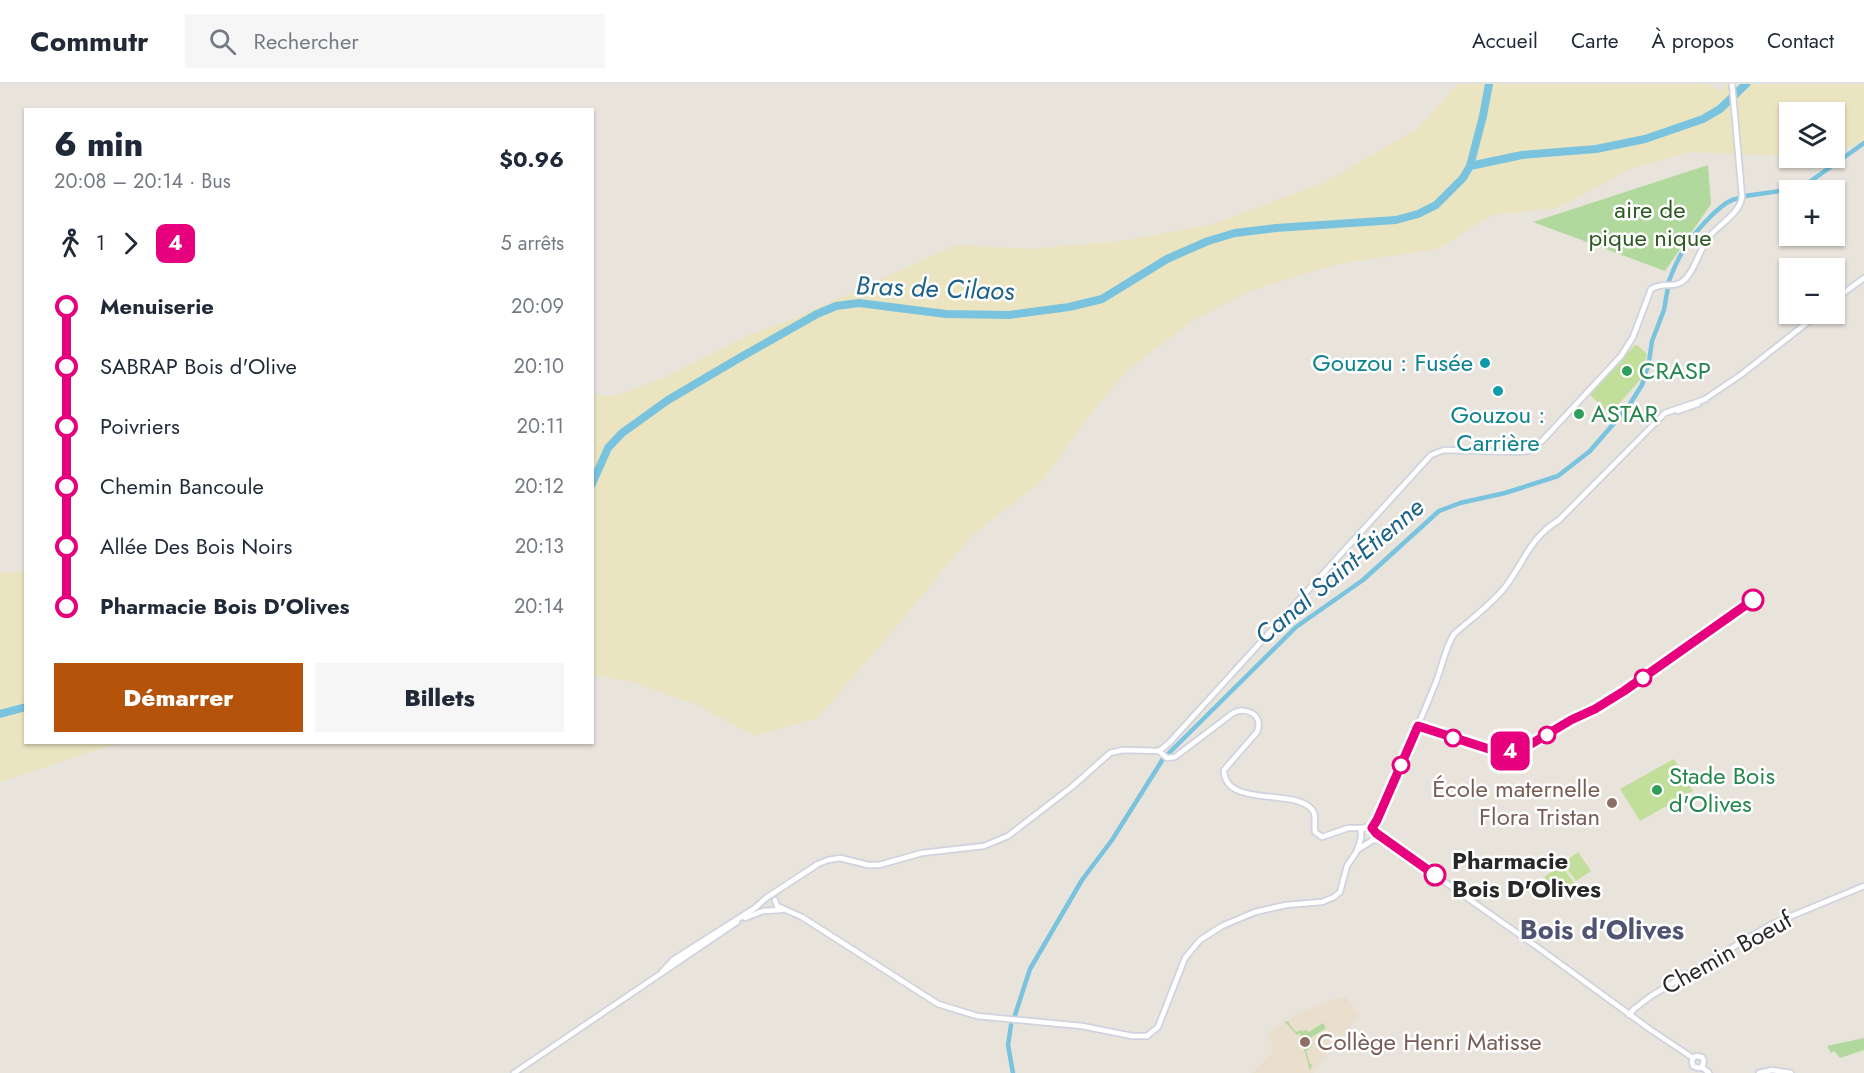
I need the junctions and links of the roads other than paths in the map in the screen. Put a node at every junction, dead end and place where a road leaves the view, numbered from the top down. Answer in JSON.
{"nodes":[{"id":1,"x":1732,"y":84,"type":"edge"},
{"id":2,"x":1864,"y":278,"type":"edge"},
{"id":3,"x":1845,"y":292,"type":"edge"},
{"id":4,"x":1805,"y":324,"type":"edge"},
{"id":5,"x":1159,"y":751,"type":"junction"},
{"id":6,"x":1374,"y":830,"type":"junction"},
{"id":7,"x":1362,"y":833,"type":"junction"},
{"id":8,"x":1370,"y":841,"type":"junction"},
{"id":9,"x":1387,"y":841,"type":"junction"},
{"id":10,"x":1356,"y":851,"type":"junction"},
{"id":11,"x":1864,"y":886,"type":"edge"},
{"id":12,"x":778,"y":892,"type":"junction"},
{"id":13,"x":768,"y":897,"type":"junction"},
{"id":14,"x":761,"y":904,"type":"junction"},
{"id":15,"x":775,"y":905,"type":"junction"},
{"id":16,"x":764,"y":910,"type":"junction"},
{"id":17,"x":662,"y":972,"type":"junction"},
{"id":18,"x":1629,"y":1015,"type":"junction"},
{"id":19,"x":1693,"y":1058,"type":"junction"},
{"id":20,"x":1702,"y":1067,"type":"junction"},
{"id":21,"x":514,"y":1073,"type":"edge"},
{"id":22,"x":1709,"y":1073,"type":"edge"},
{"id":23,"x":1759,"y":1073,"type":"edge"},
{"id":24,"x":1791,"y":1073,"type":"edge"}],
"edges":[{"from":1,"to":5,"type":"main road"},
{"from":2,"to":3,"type":"main road"},
{"from":4,"to":6,"type":"main road"},
{"from":5,"to":7,"type":"main road"},
{"from":5,"to":12,"type":"main road"},
{"from":6,"to":7,"type":"main road"},
{"from":6,"to":8,"type":"main road"},
{"from":6,"to":9,"type":"main road"},
{"from":7,"to":8,"type":"main road"},
{"from":7,"to":10,"type":"main road"},
{"from":8,"to":9,"type":"main road"},
{"from":8,"to":10,"type":"main road"},
{"from":9,"to":18,"type":"main road"},
{"from":10,"to":15,"type":"main road"},
{"from":11,"to":18,"type":"main road","name":"Chemin Boeuf"},
{"from":12,"to":13,"type":"main road"},
{"from":12,"to":15,"type":"main road"},
{"from":13,"to":14,"type":"main road"},
{"from":13,"to":15,"type":"main road"},
{"from":14,"to":16,"type":"main road"},
{"from":14,"to":17,"type":"main road"},
{"from":15,"to":16,"type":"main road"},
{"from":16,"to":17,"type":"main road"},
{"from":17,"to":21,"type":"main road"},
{"from":18,"to":19,"type":"main road"},
{"from":19,"to":20,"type":"main road"},
{"from":19,"to":20,"type":"main road"},
{"from":20,"to":22,"type":"main road"},
{"from":23,"to":24,"type":"main road"}]}
